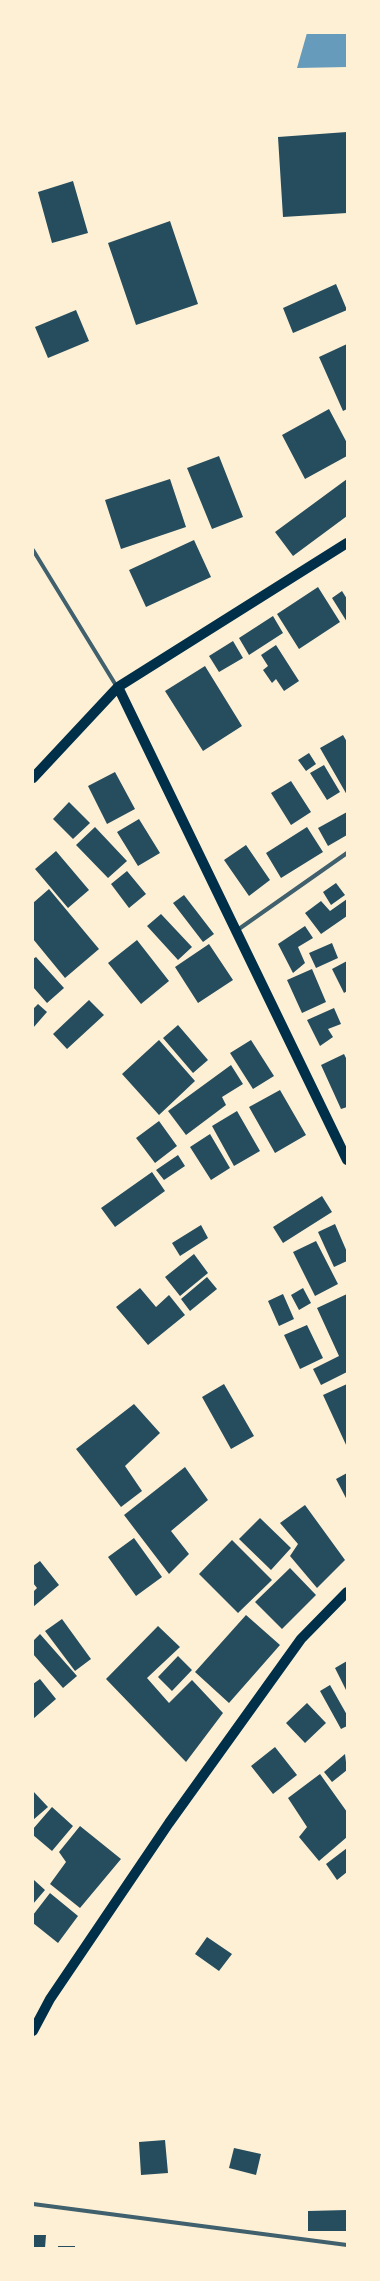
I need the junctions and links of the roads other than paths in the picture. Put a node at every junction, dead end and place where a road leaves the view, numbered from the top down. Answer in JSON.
{"nodes":[{"id":1,"x":347,"y":543,"type":"edge"},
{"id":2,"x":33,"y":550,"type":"edge"},
{"id":3,"x":118,"y":687,"type":"junction"},
{"id":4,"x":33,"y":778,"type":"edge"},
{"id":5,"x":347,"y":853,"type":"edge"},
{"id":6,"x":236,"y":931,"type":"junction"},
{"id":7,"x":347,"y":1160,"type":"edge"},
{"id":8,"x":347,"y":1592,"type":"edge"},
{"id":9,"x":33,"y":2031,"type":"edge"},
{"id":10,"x":33,"y":2204,"type":"edge"},
{"id":11,"x":347,"y":2246,"type":"edge"}],
"edges":[{"from":1,"to":3,"type":"main road"},
{"from":2,"to":3,"type":"street"},
{"from":3,"to":4,"type":"main road"},
{"from":3,"to":6,"type":"main road"},
{"from":5,"to":6,"type":"street"},
{"from":6,"to":7,"type":"main road"},
{"from":8,"to":9,"type":"main road"},
{"from":10,"to":11,"type":"street"}]}
